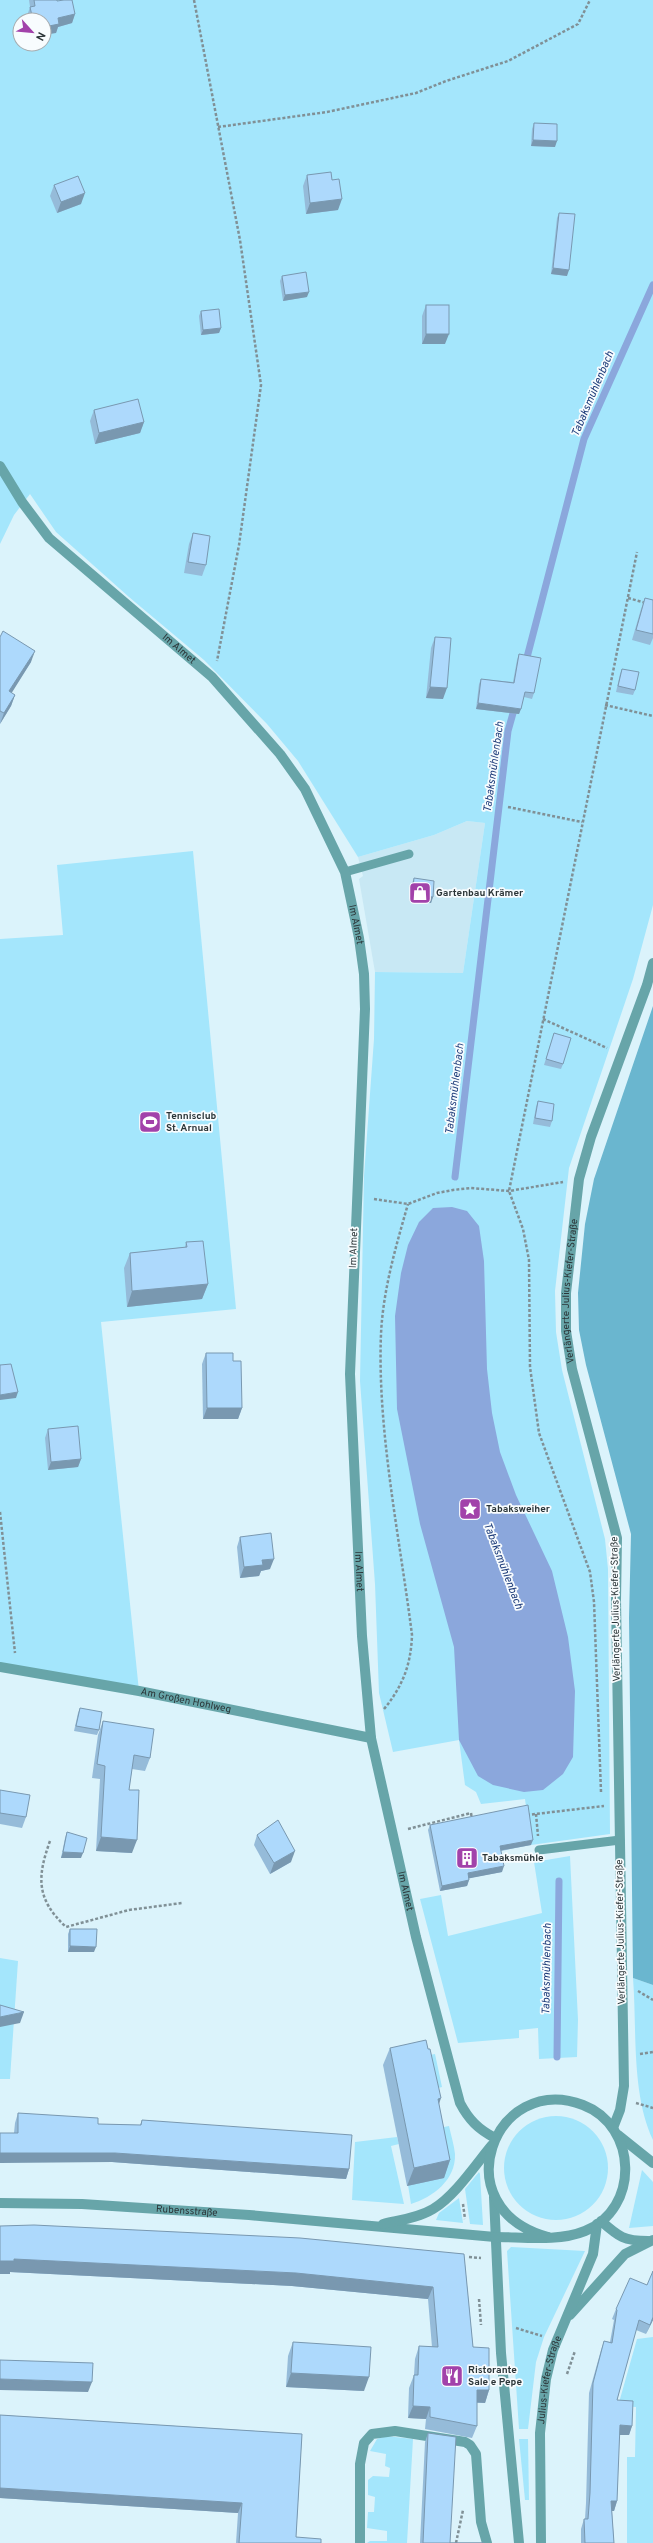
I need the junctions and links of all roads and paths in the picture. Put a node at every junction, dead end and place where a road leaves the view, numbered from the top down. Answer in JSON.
{"nodes":[{"id":1,"x":194,"y":0,"type":"edge"},
{"id":2,"x":590,"y":0,"type":"edge"},
{"id":3,"x":218,"y":127,"type":"junction"},
{"id":4,"x":0,"y":466,"type":"edge"},
{"id":5,"x":637,"y":552,"type":"dead end"},
{"id":6,"x":628,"y":598,"type":"junction"},
{"id":7,"x":653,"y":605,"type":"edge"},
{"id":8,"x":212,"y":677,"type":"junction"},
{"id":9,"x":605,"y":705,"type":"junction"},
{"id":10,"x":653,"y":716,"type":"edge"},
{"id":11,"x":508,"y":807,"type":"dead end"},
{"id":12,"x":582,"y":822,"type":"junction"},
{"id":13,"x":409,"y":854,"type":"dead end"},
{"id":14,"x":346,"y":872,"type":"junction"},
{"id":15,"x":653,"y":963,"type":"edge"},
{"id":16,"x":543,"y":1019,"type":"junction"},
{"id":17,"x":622,"y":1054,"type":"junction"},
{"id":18,"x":579,"y":1179,"type":"junction"},
{"id":19,"x":510,"y":1191,"type":"junction"},
{"id":20,"x":356,"y":1197,"type":"junction"},
{"id":21,"x":408,"y":1204,"type":"junction"},
{"id":22,"x":0,"y":1512,"type":"edge"},
{"id":23,"x":0,"y":1667,"type":"edge"},
{"id":24,"x":16,"y":1670,"type":"junction"},
{"id":25,"x":383,"y":1710,"type":"dead end"},
{"id":26,"x":371,"y":1738,"type":"junction"},
{"id":27,"x":536,"y":1814,"type":"junction"},
{"id":28,"x":519,"y":1817,"type":"edge"},
{"id":29,"x":474,"y":1825,"type":"edge"},
{"id":30,"x":391,"y":1830,"type":"junction"},
{"id":31,"x":537,"y":1830,"type":"dead end"},
{"id":32,"x":620,"y":1840,"type":"junction"},
{"id":33,"x":50,"y":1841,"type":"dead end"},
{"id":34,"x":539,"y":1850,"type":"dead end"},
{"id":35,"x":182,"y":1902,"type":"dead end"},
{"id":36,"x":634,"y":1989,"type":"dead end"},
{"id":37,"x":653,"y":2000,"type":"edge"},
{"id":38,"x":653,"y":2052,"type":"edge"},
{"id":39,"x":637,"y":2055,"type":"dead end"},
{"id":40,"x":642,"y":2105,"type":"dead end"},
{"id":41,"x":653,"y":2108,"type":"edge"},
{"id":42,"x":615,"y":2131,"type":"junction"},
{"id":43,"x":494,"y":2141,"type":"junction"},
{"id":44,"x":653,"y":2163,"type":"edge"},
{"id":45,"x":494,"y":2196,"type":"junction"},
{"id":46,"x":463,"y":2201,"type":"dead end"},
{"id":47,"x":0,"y":2203,"type":"edge"},
{"id":48,"x":599,"y":2223,"type":"junction"},
{"id":49,"x":466,"y":2224,"type":"dead end"},
{"id":50,"x":373,"y":2226,"type":"junction"},
{"id":51,"x":495,"y":2237,"type":"junction"},
{"id":52,"x":548,"y":2237,"type":"junction"},
{"id":53,"x":652,"y":2240,"type":"edge"},
{"id":54,"x":479,"y":2299,"type":"dead end"},
{"id":55,"x":566,"y":2320,"type":"junction"},
{"id":56,"x":481,"y":2325,"type":"dead end"},
{"id":57,"x":514,"y":2327,"type":"dead end"},
{"id":58,"x":543,"y":2337,"type":"dead end"},
{"id":59,"x":575,"y":2351,"type":"dead end"},
{"id":60,"x":567,"y":2374,"type":"dead end"},
{"id":61,"x":360,"y":2543,"type":"edge"},
{"id":62,"x":487,"y":2543,"type":"edge"},
{"id":63,"x":519,"y":2543,"type":"edge"},
{"id":64,"x":541,"y":2543,"type":"edge"}],
"edges":[{"from":1,"to":3,"type":"path"},
{"from":2,"to":3,"type":"path"},
{"from":3,"to":8,"type":"path"},
{"from":4,"to":8,"type":"street","name":"Im Almet"},
{"from":5,"to":6,"type":"path"},
{"from":6,"to":7,"type":"path"},
{"from":6,"to":9,"type":"path"},
{"from":8,"to":14,"type":"street","name":"Im Almet"},
{"from":9,"to":10,"type":"path"},
{"from":9,"to":12,"type":"path"},
{"from":11,"to":12,"type":"path"},
{"from":12,"to":16,"type":"path"},
{"from":13,"to":14,"type":"lane"},
{"from":14,"to":20,"type":"street","name":"Im Almet"},
{"from":15,"to":17,"type":"street","name":"Verlängerte Julius-Kiefer-Straße"},
{"from":16,"to":17,"type":"path"},
{"from":16,"to":19,"type":"path"},
{"from":17,"to":18,"type":"street","name":"Verlängerte Julius-Kiefer-Straße"},
{"from":18,"to":19,"type":"path"},
{"from":18,"to":32,"type":"street","name":"Verlängerte Julius-Kiefer-Straße"},
{"from":19,"to":21,"type":"path"},
{"from":19,"to":27,"type":"path"},
{"from":20,"to":21,"type":"path"},
{"from":20,"to":26,"type":"street","name":"Im Almet"},
{"from":21,"to":25,"type":"path"},
{"from":22,"to":24,"type":"path"},
{"from":23,"to":24,"type":"street","name":"Am Großen Hohlweg"},
{"from":24,"to":26,"type":"street","name":"Am Großen Hohlweg"},
{"from":26,"to":30,"type":"street","name":"Im Almet"},
{"from":27,"to":28,"type":"path"},
{"from":27,"to":31,"type":"path"},
{"from":29,"to":30,"type":"path"},
{"from":30,"to":43,"type":"street","name":"Im Almet"},
{"from":32,"to":34,"type":"lane"},
{"from":32,"to":42,"type":"street","name":"Verlängerte Julius-Kiefer-Straße"},
{"from":33,"to":35,"type":"path"},
{"from":36,"to":37,"type":"path"},
{"from":38,"to":39,"type":"path"},
{"from":40,"to":41,"type":"path"},
{"from":42,"to":43,"type":"street","name":"Julius-Kiefer-Straße"},
{"from":42,"to":44,"type":"street"},
{"from":42,"to":48,"type":"street","name":"Julius-Kiefer-Straße"},
{"from":43,"to":45,"type":"street","name":"Julius-Kiefer-Straße"},
{"from":43,"to":50,"type":"street","name":"Rubensstraße"},
{"from":45,"to":51,"type":"street","name":"Julius-Kiefer-Straße"},
{"from":45,"to":52,"type":"street","name":"Julius-Kiefer-Straße"},
{"from":46,"to":49,"type":"path"},
{"from":47,"to":50,"type":"street","name":"Rubensstraße"},
{"from":48,"to":52,"type":"street","name":"Julius-Kiefer-Straße"},
{"from":48,"to":53,"type":"street"},
{"from":48,"to":55,"type":"street","name":"Julius-Kiefer-Straße"},
{"from":50,"to":51,"type":"street","name":"Rubensstraße"},
{"from":51,"to":52,"type":"street","name":"Julius-Kiefer-Straße"},
{"from":51,"to":63,"type":"street","name":"Julius-Kiefer-Straße"},
{"from":53,"to":55,"type":"street"},
{"from":54,"to":56,"type":"path"},
{"from":55,"to":64,"type":"street","name":"Julius-Kiefer-Straße"},
{"from":57,"to":58,"type":"path"},
{"from":59,"to":60,"type":"path"},
{"from":61,"to":62,"type":"street"}]}
